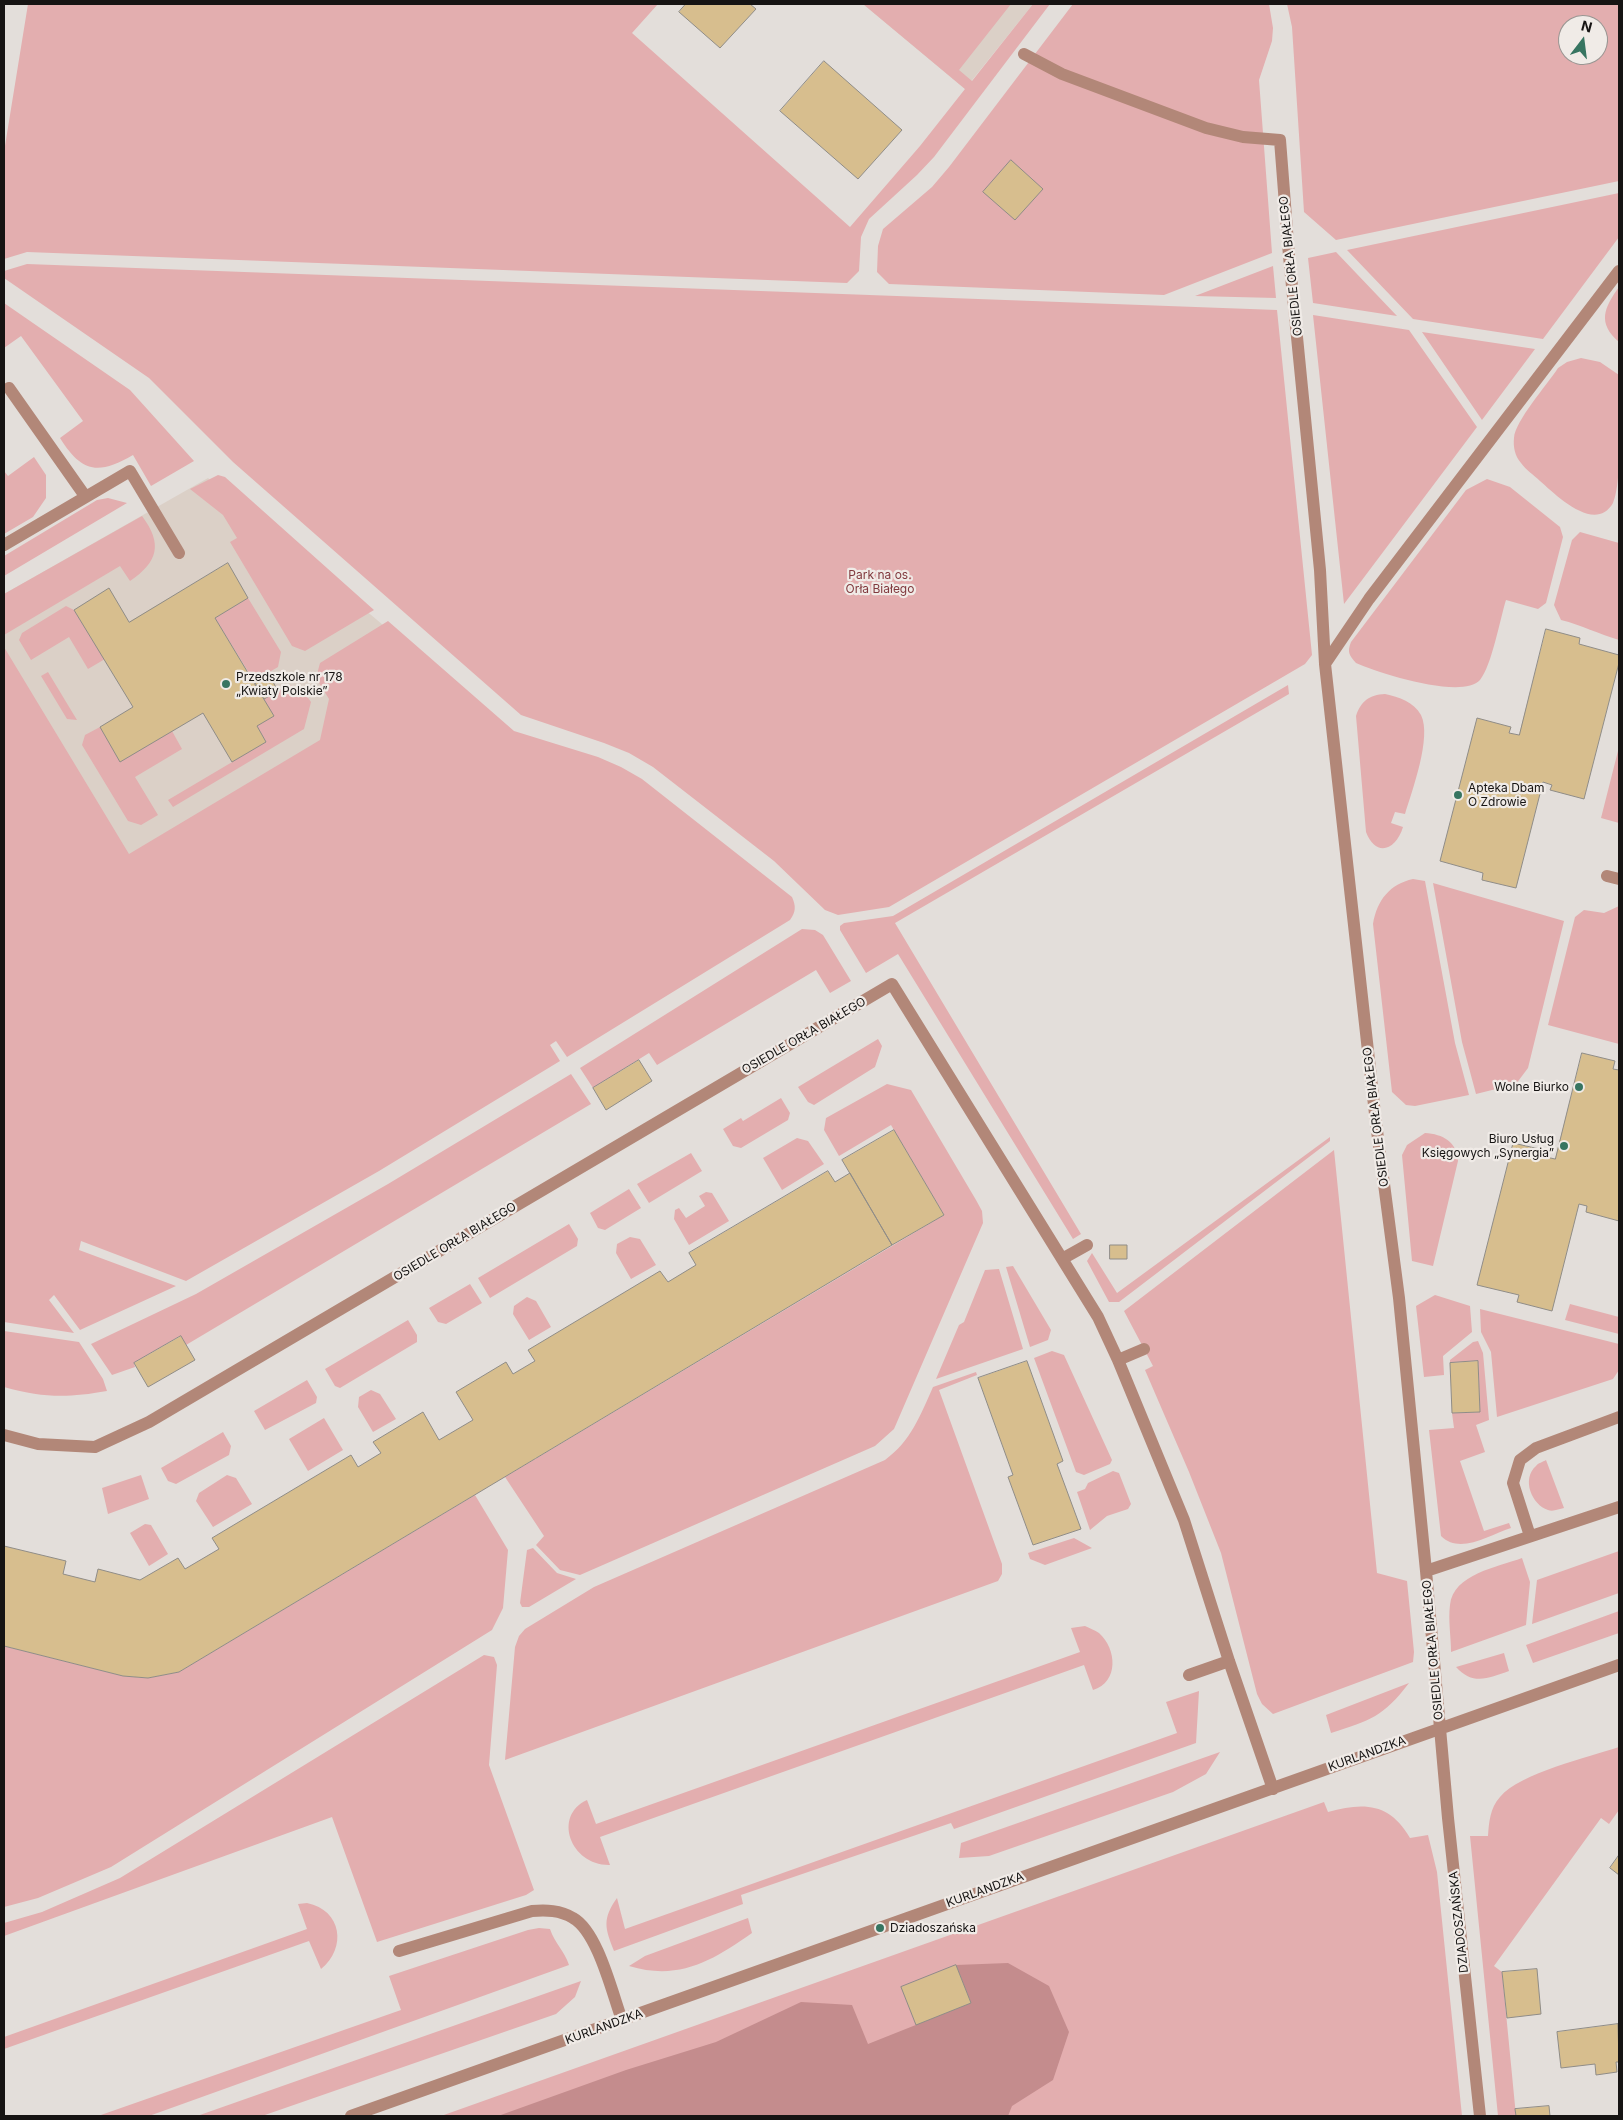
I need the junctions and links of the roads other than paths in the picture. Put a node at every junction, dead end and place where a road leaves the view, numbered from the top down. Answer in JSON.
{"nodes":[{"id":1,"x":1024,"y":54,"type":"dead end"},
{"id":2,"x":1619,"y":271,"type":"edge"},
{"id":3,"x":9,"y":388,"type":"dead end"},
{"id":4,"x":86,"y":496,"type":"junction"},
{"id":5,"x":4,"y":545,"type":"edge"},
{"id":6,"x":179,"y":553,"type":"dead end"},
{"id":7,"x":1325,"y":664,"type":"junction"},
{"id":8,"x":1087,"y":1244,"type":"dead end"},
{"id":9,"x":1062,"y":1259,"type":"junction"},
{"id":10,"x":1144,"y":1349,"type":"dead end"},
{"id":11,"x":1118,"y":1360,"type":"junction"},
{"id":12,"x":1619,"y":1417,"type":"edge"},
{"id":13,"x":4,"y":1435,"type":"edge"},
{"id":14,"x":1619,"y":1507,"type":"edge"},
{"id":15,"x":1530,"y":1536,"type":"junction"},
{"id":16,"x":1426,"y":1571,"type":"junction"},
{"id":17,"x":1229,"y":1662,"type":"junction"},
{"id":18,"x":1619,"y":1664,"type":"edge"},
{"id":19,"x":1189,"y":1675,"type":"dead end"},
{"id":20,"x":1440,"y":1728,"type":"junction"},
{"id":21,"x":1273,"y":1789,"type":"junction"},
{"id":22,"x":399,"y":1951,"type":"dead end"},
{"id":23,"x":622,"y":2020,"type":"junction"},
{"id":24,"x":352,"y":2116,"type":"edge"},
{"id":25,"x":1480,"y":2116,"type":"edge"}],
"edges":[{"from":1,"to":7,"type":"street","name":"OSIEDLE ORŁA BIAŁEGO"},
{"from":2,"to":7,"type":"street"},
{"from":3,"to":4,"type":"street"},
{"from":4,"to":5,"type":"street"},
{"from":4,"to":6,"type":"street"},
{"from":7,"to":16,"type":"street","name":"OSIEDLE ORŁA BIAŁEGO"},
{"from":8,"to":9,"type":"street"},
{"from":9,"to":11,"type":"street"},
{"from":9,"to":13,"type":"street","name":"OSIEDLE ORŁA BIAŁEGO"},
{"from":10,"to":11,"type":"street"},
{"from":11,"to":17,"type":"street"},
{"from":12,"to":15,"type":"street"},
{"from":14,"to":15,"type":"street","name":"OSIEDLE ORŁA BIAŁEGO"},
{"from":15,"to":16,"type":"street","name":"OSIEDLE ORŁA BIAŁEGO"},
{"from":16,"to":20,"type":"street","name":"OSIEDLE ORŁA BIAŁEGO"},
{"from":17,"to":19,"type":"street"},
{"from":17,"to":21,"type":"street"},
{"from":18,"to":20,"type":"street","name":"KURLANDZKA"},
{"from":20,"to":21,"type":"street","name":"KURLANDZKA"},
{"from":20,"to":25,"type":"street","name":"DZIADOSZAŃSKA"},
{"from":21,"to":23,"type":"street","name":"KURLANDZKA"},
{"from":22,"to":23,"type":"street"},
{"from":23,"to":24,"type":"street","name":"KURLANDZKA"}]}
